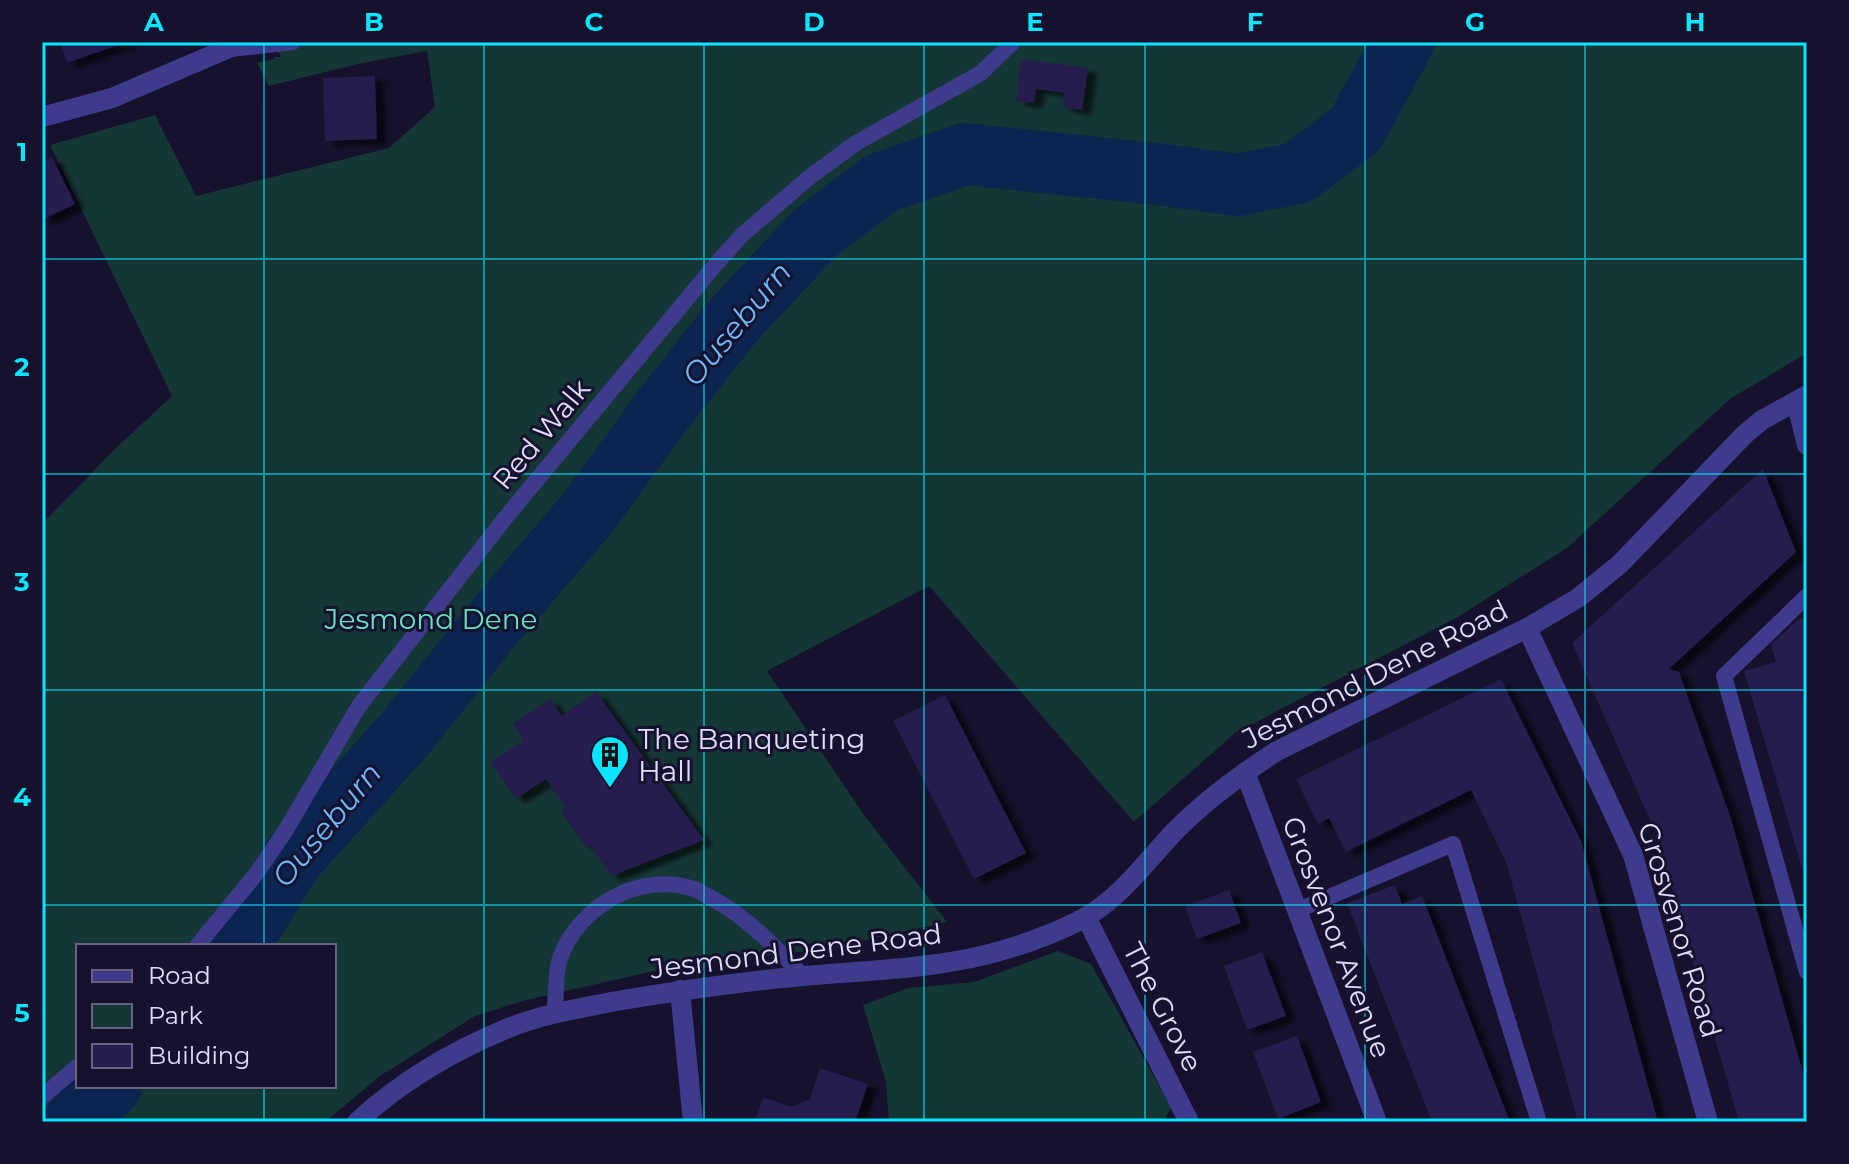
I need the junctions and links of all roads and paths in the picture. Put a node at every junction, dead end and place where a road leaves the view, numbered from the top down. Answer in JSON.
{"nodes":[{"id":1,"x":293,"y":42,"type":"edge"},
{"id":2,"x":1013,"y":42,"type":"edge"},
{"id":3,"x":236,"y":46,"type":"edge"},
{"id":4,"x":42,"y":117,"type":"edge"},
{"id":5,"x":1801,"y":398,"type":"edge"},
{"id":6,"x":1807,"y":445,"type":"edge"},
{"id":7,"x":1807,"y":596,"type":"edge"},
{"id":8,"x":1527,"y":628,"type":"junction"},
{"id":9,"x":1245,"y":772,"type":"junction"},
{"id":10,"x":1296,"y":911,"type":"junction"},
{"id":11,"x":1086,"y":917,"type":"junction"},
{"id":12,"x":199,"y":944,"type":"edge"},
{"id":13,"x":1807,"y":972,"type":"edge"},
{"id":14,"x":803,"y":976,"type":"junction"},
{"id":15,"x":680,"y":990,"type":"junction"},
{"id":16,"x":555,"y":1013,"type":"junction"},
{"id":17,"x":76,"y":1068,"type":"edge"},
{"id":18,"x":42,"y":1097,"type":"edge"},
{"id":19,"x":357,"y":1122,"type":"edge"},
{"id":20,"x":693,"y":1122,"type":"edge"},
{"id":21,"x":1189,"y":1122,"type":"edge"},
{"id":22,"x":1377,"y":1122,"type":"edge"},
{"id":23,"x":1539,"y":1122,"type":"edge"},
{"id":24,"x":1708,"y":1122,"type":"edge"}],
"edges":[{"from":1,"to":3,"type":"lane"},
{"from":2,"to":12,"type":"lane","name":"Red Walk"},
{"from":3,"to":4,"type":"street"},
{"from":5,"to":6,"type":"street"},
{"from":5,"to":8,"type":"street","name":"Jesmond Dene Road"},
{"from":7,"to":13,"type":"lane"},
{"from":8,"to":9,"type":"street","name":"Jesmond Dene Road"},
{"from":8,"to":24,"type":"street","name":"Grosvenor Road"},
{"from":9,"to":10,"type":"street","name":"Grosvenor Avenue"},
{"from":9,"to":11,"type":"street","name":"Jesmond Dene Road"},
{"from":10,"to":22,"type":"street","name":"Grosvenor Avenue"},
{"from":10,"to":23,"type":"lane"},
{"from":11,"to":14,"type":"street","name":"Jesmond Dene Road"},
{"from":11,"to":21,"type":"street","name":"The Grove"},
{"from":14,"to":15,"type":"street","name":"Jesmond Dene Road"},
{"from":14,"to":16,"type":"lane"},
{"from":15,"to":16,"type":"street","name":"Jesmond Dene Road"},
{"from":15,"to":20,"type":"street"},
{"from":16,"to":19,"type":"street","name":"Jesmond Dene Road"},
{"from":17,"to":18,"type":"lane"}]}
